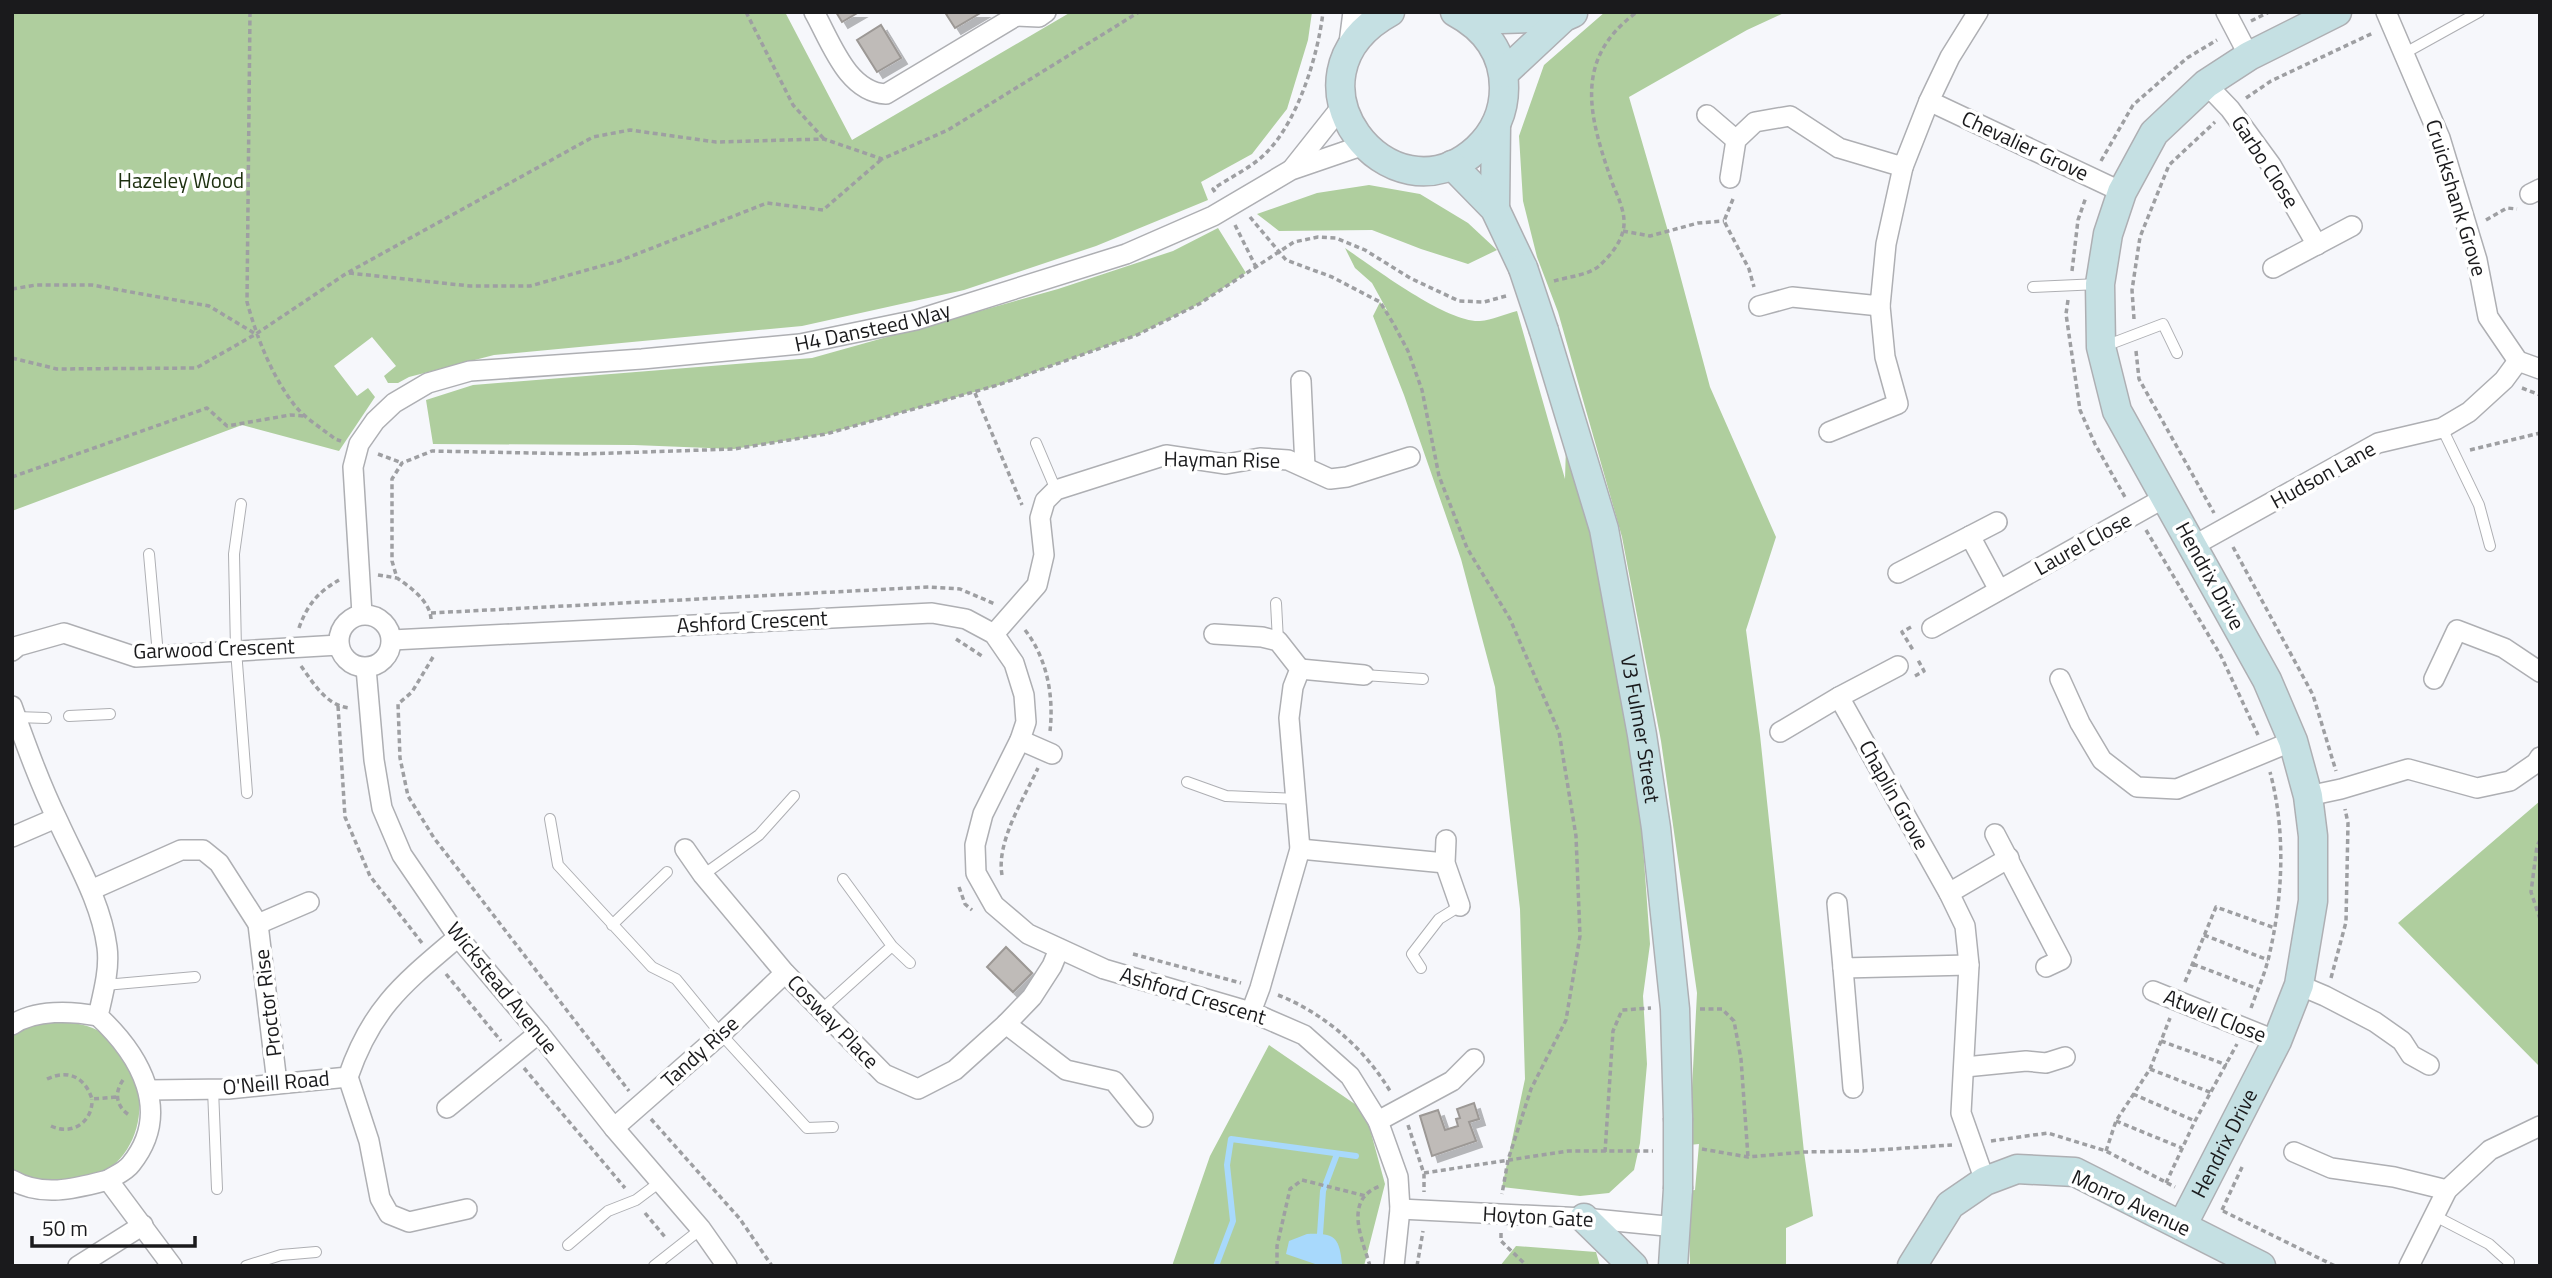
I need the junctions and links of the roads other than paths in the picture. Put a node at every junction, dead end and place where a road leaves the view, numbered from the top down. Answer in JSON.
{"nodes":[{"id":1,"x":814,"y":12,"type":"edge"},
{"id":2,"x":1046,"y":12,"type":"edge"},
{"id":3,"x":1353,"y":12,"type":"edge"},
{"id":4,"x":1390,"y":12,"type":"edge"},
{"id":5,"x":1978,"y":12,"type":"edge"},
{"id":6,"x":2226,"y":12,"type":"edge"},
{"id":7,"x":2337,"y":12,"type":"edge"},
{"id":8,"x":2479,"y":12,"type":"edge"},
{"id":9,"x":1015,"y":14,"type":"edge"},
{"id":10,"x":1569,"y":15,"type":"edge"},
{"id":11,"x":1462,"y":16,"type":"edge"},
{"id":12,"x":2388,"y":18,"type":"edge"},
{"id":13,"x":1348,"y":52,"type":"junction"},
{"id":14,"x":2405,"y":53,"type":"junction"},
{"id":15,"x":2249,"y":56,"type":"junction"},
{"id":16,"x":1504,"y":73,"type":"junction"},
{"id":17,"x":2206,"y":84,"type":"junction"},
{"id":18,"x":1929,"y":101,"type":"junction"},
{"id":19,"x":1342,"y":106,"type":"junction"},
{"id":20,"x":1707,"y":115,"type":"dead end"},
{"id":21,"x":1496,"y":125,"type":"junction"},
{"id":22,"x":1736,"y":139,"type":"junction"},
{"id":23,"x":1364,"y":145,"type":"junction"},
{"id":24,"x":1452,"y":165,"type":"junction"},
{"id":25,"x":1903,"y":167,"type":"junction"},
{"id":26,"x":1291,"y":170,"type":"junction"},
{"id":27,"x":1730,"y":178,"type":"road end"},
{"id":28,"x":2122,"y":192,"type":"junction"},
{"id":29,"x":1495,"y":209,"type":"junction"},
{"id":30,"x":2352,"y":226,"type":"dead end"},
{"id":31,"x":2316,"y":245,"type":"junction"},
{"id":32,"x":2273,"y":268,"type":"dead end"},
{"id":33,"x":2100,"y":284,"type":"junction"},
{"id":34,"x":2033,"y":287,"type":"dead end"},
{"id":35,"x":1759,"y":306,"type":"road end"},
{"id":36,"x":1880,"y":306,"type":"junction"},
{"id":37,"x":2101,"y":347,"type":"junction"},
{"id":38,"x":2177,"y":353,"type":"dead end"},
{"id":39,"x":2518,"y":360,"type":"junction"},
{"id":40,"x":2540,"y":369,"type":"edge"},
{"id":41,"x":1301,"y":381,"type":"dead end"},
{"id":42,"x":2442,"y":428,"type":"junction"},
{"id":43,"x":1829,"y":432,"type":"dead end"},
{"id":44,"x":1036,"y":443,"type":"dead end"},
{"id":45,"x":1410,"y":457,"type":"dead end"},
{"id":46,"x":1305,"y":467,"type":"junction"},
{"id":47,"x":1056,"y":490,"type":"junction"},
{"id":48,"x":2166,"y":497,"type":"junction"},
{"id":49,"x":241,"y":504,"type":"dead end"},
{"id":50,"x":1997,"y":522,"type":"dead end"},
{"id":51,"x":1970,"y":537,"type":"junction"},
{"id":52,"x":2193,"y":546,"type":"junction"},
{"id":53,"x":2490,"y":546,"type":"dead end"},
{"id":54,"x":149,"y":554,"type":"dead end"},
{"id":55,"x":1898,"y":573,"type":"dead end"},
{"id":56,"x":1999,"y":590,"type":"junction"},
{"id":57,"x":1276,"y":603,"type":"dead end"},
{"id":58,"x":362,"y":614,"type":"junction"},
{"id":59,"x":1932,"y":628,"type":"dead end"},
{"id":60,"x":994,"y":634,"type":"junction"},
{"id":61,"x":1214,"y":634,"type":"dead end"},
{"id":62,"x":392,"y":640,"type":"junction"},
{"id":63,"x":1278,"y":641,"type":"junction"},
{"id":64,"x":339,"y":645,"type":"junction"},
{"id":65,"x":236,"y":650,"type":"junction"},
{"id":66,"x":12,"y":651,"type":"edge"},
{"id":67,"x":158,"y":655,"type":"junction"},
{"id":68,"x":1898,"y":666,"type":"dead end"},
{"id":69,"x":366,"y":668,"type":"junction"},
{"id":70,"x":1300,"y":669,"type":"junction"},
{"id":71,"x":2540,"y":672,"type":"edge"},
{"id":72,"x":1364,"y":675,"type":"joint"},
{"id":73,"x":2060,"y":679,"type":"dead end"},
{"id":74,"x":2434,"y":679,"type":"dead end"},
{"id":75,"x":1423,"y":680,"type":"dead end"},
{"id":76,"x":1839,"y":697,"type":"junction"},
{"id":77,"x":14,"y":711,"type":"edge"},
{"id":78,"x":110,"y":714,"type":"dead end"},
{"id":79,"x":69,"y":716,"type":"dead end"},
{"id":80,"x":46,"y":718,"type":"dead end"},
{"id":81,"x":1780,"y":732,"type":"dead end"},
{"id":82,"x":1020,"y":740,"type":"junction"},
{"id":83,"x":2293,"y":741,"type":"junction"},
{"id":84,"x":1052,"y":754,"type":"dead end"},
{"id":85,"x":2540,"y":757,"type":"edge"},
{"id":86,"x":1187,"y":782,"type":"dead end"},
{"id":87,"x":247,"y":793,"type":"dead end"},
{"id":88,"x":794,"y":796,"type":"dead end"},
{"id":89,"x":2308,"y":796,"type":"junction"},
{"id":90,"x":1297,"y":799,"type":"junction"},
{"id":91,"x":56,"y":818,"type":"junction"},
{"id":92,"x":550,"y":819,"type":"dead end"},
{"id":93,"x":1995,"y":834,"type":"dead end"},
{"id":94,"x":12,"y":837,"type":"edge"},
{"id":95,"x":1446,"y":840,"type":"dead end"},
{"id":96,"x":685,"y":849,"type":"dead end"},
{"id":97,"x":1300,"y":849,"type":"junction"},
{"id":98,"x":2009,"y":858,"type":"junction"},
{"id":99,"x":1444,"y":863,"type":"junction"},
{"id":100,"x":667,"y":872,"type":"dead end"},
{"id":101,"x":703,"y":875,"type":"junction"},
{"id":102,"x":843,"y":879,"type":"dead end"},
{"id":103,"x":91,"y":890,"type":"junction"},
{"id":104,"x":1949,"y":893,"type":"junction"},
{"id":105,"x":309,"y":902,"type":"dead end"},
{"id":106,"x":1838,"y":903,"type":"dead end"},
{"id":107,"x":1460,"y":906,"type":"joint"},
{"id":108,"x":258,"y":924,"type":"junction"},
{"id":109,"x":612,"y":925,"type":"junction"},
{"id":110,"x":458,"y":937,"type":"junction"},
{"id":111,"x":892,"y":946,"type":"junction"},
{"id":112,"x":1059,"y":949,"type":"junction"},
{"id":113,"x":910,"y":963,"type":"dead end"},
{"id":114,"x":1969,"y":965,"type":"junction"},
{"id":115,"x":2046,"y":967,"type":"dead end"},
{"id":116,"x":1421,"y":968,"type":"dead end"},
{"id":117,"x":1843,"y":968,"type":"junction"},
{"id":118,"x":785,"y":973,"type":"junction"},
{"id":119,"x":195,"y":977,"type":"dead end"},
{"id":120,"x":105,"y":985,"type":"junction"},
{"id":121,"x":2299,"y":985,"type":"junction"},
{"id":122,"x":2153,"y":991,"type":"dead end"},
{"id":123,"x":821,"y":1010,"type":"junction"},
{"id":124,"x":1251,"y":1012,"type":"junction"},
{"id":125,"x":98,"y":1016,"type":"junction"},
{"id":126,"x":1006,"y":1024,"type":"junction"},
{"id":127,"x":12,"y":1025,"type":"edge"},
{"id":128,"x":539,"y":1033,"type":"junction"},
{"id":129,"x":721,"y":1034,"type":"junction"},
{"id":130,"x":2277,"y":1041,"type":"junction"},
{"id":131,"x":2065,"y":1057,"type":"dead end"},
{"id":132,"x":1474,"y":1059,"type":"dead end"},
{"id":133,"x":2429,"y":1065,"type":"dead end"},
{"id":134,"x":1965,"y":1068,"type":"junction"},
{"id":135,"x":348,"y":1077,"type":"junction"},
{"id":136,"x":277,"y":1083,"type":"junction"},
{"id":137,"x":1853,"y":1088,"type":"dead end"},
{"id":138,"x":214,"y":1089,"type":"junction"},
{"id":139,"x":149,"y":1090,"type":"junction"},
{"id":140,"x":447,"y":1108,"type":"dead end"},
{"id":141,"x":1143,"y":1117,"type":"dead end"},
{"id":142,"x":1378,"y":1121,"type":"junction"},
{"id":143,"x":2540,"y":1126,"type":"edge"},
{"id":144,"x":833,"y":1127,"type":"dead end"},
{"id":145,"x":614,"y":1128,"type":"junction"},
{"id":146,"x":2294,"y":1152,"type":"dead end"},
{"id":147,"x":12,"y":1180,"type":"edge"},
{"id":148,"x":108,"y":1180,"type":"junction"},
{"id":149,"x":1985,"y":1181,"type":"junction"},
{"id":150,"x":660,"y":1182,"type":"junction"},
{"id":151,"x":217,"y":1189,"type":"dead end"},
{"id":152,"x":2447,"y":1191,"type":"junction"},
{"id":153,"x":467,"y":1209,"type":"dead end"},
{"id":154,"x":1400,"y":1209,"type":"junction"},
{"id":155,"x":2435,"y":1216,"type":"junction"},
{"id":156,"x":1584,"y":1219,"type":"junction"},
{"id":157,"x":143,"y":1225,"type":"junction"},
{"id":158,"x":2182,"y":1226,"type":"junction"},
{"id":159,"x":1676,"y":1227,"type":"junction"},
{"id":160,"x":701,"y":1230,"type":"junction"},
{"id":161,"x":568,"y":1245,"type":"dead end"},
{"id":162,"x":316,"y":1252,"type":"dead end"},
{"id":163,"x":2509,"y":1262,"type":"dead end"},
{"id":164,"x":1673,"y":1265,"type":"edge"},
{"id":165,"x":78,"y":1266,"type":"edge"},
{"id":166,"x":172,"y":1266,"type":"edge"},
{"id":167,"x":246,"y":1266,"type":"edge"},
{"id":168,"x":654,"y":1266,"type":"edge"},
{"id":169,"x":727,"y":1266,"type":"edge"},
{"id":170,"x":1394,"y":1266,"type":"edge"},
{"id":171,"x":1633,"y":1266,"type":"edge"},
{"id":172,"x":1912,"y":1266,"type":"edge"},
{"id":173,"x":2261,"y":1266,"type":"edge"},
{"id":174,"x":2409,"y":1266,"type":"edge"}],
"edges":[{"from":1,"to":9,"type":"street"},
{"from":2,"to":9,"type":"street"},
{"from":3,"to":13,"type":"street"},
{"from":4,"to":13,"type":"street"},
{"from":5,"to":18,"type":"street"},
{"from":6,"to":15,"type":"street"},
{"from":7,"to":15,"type":"street","name":"Hendrix Drive"},
{"from":8,"to":14,"type":"lane"},
{"from":10,"to":11,"type":"street"},
{"from":10,"to":16,"type":"street"},
{"from":11,"to":16,"type":"street"},
{"from":12,"to":14,"type":"street","name":"Cruickshank Grove"},
{"from":13,"to":19,"type":"street"},
{"from":14,"to":39,"type":"street","name":"Cruickshank Grove"},
{"from":15,"to":17,"type":"street","name":"Hendrix Drive"},
{"from":16,"to":21,"type":"street"},
{"from":17,"to":28,"type":"street","name":"Hendrix Drive"},
{"from":17,"to":31,"type":"street","name":"Garbo Close"},
{"from":18,"to":25,"type":"street"},
{"from":18,"to":28,"type":"street","name":"Chevalier Grove"},
{"from":19,"to":23,"type":"street"},
{"from":19,"to":26,"type":"street","name":"H4 Dansteed Way"},
{"from":20,"to":22,"type":"street"},
{"from":21,"to":24,"type":"street"},
{"from":21,"to":29,"type":"street","name":"V3 Fulmer Street"},
{"from":22,"to":25,"type":"street"},
{"from":22,"to":27,"type":"street"},
{"from":23,"to":24,"type":"street"},
{"from":23,"to":26,"type":"street","name":"H4 Dansteed Way"},
{"from":24,"to":29,"type":"street","name":"V3 Fulmer Street"},
{"from":25,"to":36,"type":"street"},
{"from":26,"to":58,"type":"street","name":"H4 Dansteed Way"},
{"from":28,"to":33,"type":"street","name":"Hendrix Drive"},
{"from":29,"to":159,"type":"street","name":"V3 Fulmer Street","bridge":true},
{"from":30,"to":31,"type":"street"},
{"from":31,"to":32,"type":"street"},
{"from":33,"to":34,"type":"lane"},
{"from":33,"to":37,"type":"street","name":"Hendrix Drive"},
{"from":35,"to":36,"type":"street"},
{"from":36,"to":43,"type":"street"},
{"from":37,"to":38,"type":"lane"},
{"from":37,"to":48,"type":"street","name":"Hendrix Drive"},
{"from":39,"to":40,"type":"street"},
{"from":39,"to":42,"type":"street","name":"Hudson Lane"},
{"from":41,"to":46,"type":"street","name":"Hayman Rise"},
{"from":42,"to":52,"type":"street","name":"Hudson Lane"},
{"from":42,"to":53,"type":"lane"},
{"from":44,"to":47,"type":"lane"},
{"from":45,"to":46,"type":"street","name":"Hayman Rise"},
{"from":46,"to":47,"type":"street","name":"Hayman Rise"},
{"from":47,"to":60,"type":"street"},
{"from":48,"to":52,"type":"street","name":"Hendrix Drive"},
{"from":48,"to":56,"type":"street","name":"Laurel Close"},
{"from":49,"to":65,"type":"lane"},
{"from":50,"to":51,"type":"street"},
{"from":51,"to":55,"type":"street"},
{"from":51,"to":56,"type":"street"},
{"from":52,"to":83,"type":"street","name":"Hendrix Drive"},
{"from":54,"to":67,"type":"lane"},
{"from":56,"to":59,"type":"street","name":"Laurel Close"},
{"from":57,"to":63,"type":"lane"},
{"from":58,"to":62,"type":"street"},
{"from":58,"to":64,"type":"street"},
{"from":60,"to":62,"type":"street","name":"Ashford Crescent"},
{"from":60,"to":82,"type":"street","name":"Ashford Crescent"},
{"from":61,"to":63,"type":"street"},
{"from":62,"to":69,"type":"street"},
{"from":63,"to":70,"type":"street"},
{"from":64,"to":65,"type":"street","name":"Garwood Crescent"},
{"from":64,"to":69,"type":"street"},
{"from":65,"to":67,"type":"street","name":"Garwood Crescent"},
{"from":65,"to":87,"type":"lane"},
{"from":66,"to":67,"type":"street","name":"Garwood Crescent"},
{"from":68,"to":76,"type":"street"},
{"from":69,"to":110,"type":"street","name":"Wickstead Avenue"},
{"from":70,"to":72,"type":"street"},
{"from":70,"to":90,"type":"street"},
{"from":71,"to":74,"type":"street"},
{"from":72,"to":75,"type":"lane"},
{"from":73,"to":83,"type":"street"},
{"from":76,"to":81,"type":"street"},
{"from":76,"to":104,"type":"street","name":"Chaplin Grove"},
{"from":77,"to":80,"type":"lane"},
{"from":77,"to":91,"type":"street"},
{"from":78,"to":79,"type":"lane"},
{"from":82,"to":84,"type":"street"},
{"from":82,"to":112,"type":"street","name":"Ashford Crescent"},
{"from":83,"to":89,"type":"street","name":"Hendrix Drive"},
{"from":85,"to":89,"type":"street"},
{"from":86,"to":90,"type":"lane"},
{"from":88,"to":101,"type":"lane"},
{"from":89,"to":121,"type":"street","name":"Hendrix Drive"},
{"from":90,"to":97,"type":"street"},
{"from":91,"to":94,"type":"street"},
{"from":91,"to":103,"type":"street"},
{"from":92,"to":109,"type":"lane"},
{"from":93,"to":98,"type":"street"},
{"from":95,"to":99,"type":"street"},
{"from":96,"to":101,"type":"street","name":"Cosway Place"},
{"from":97,"to":99,"type":"street"},
{"from":97,"to":124,"type":"street"},
{"from":98,"to":104,"type":"street"},
{"from":98,"to":115,"type":"street"},
{"from":99,"to":107,"type":"street"},
{"from":100,"to":109,"type":"lane"},
{"from":101,"to":118,"type":"street","name":"Cosway Place"},
{"from":102,"to":111,"type":"lane"},
{"from":103,"to":108,"type":"street","name":"Proctor Rise"},
{"from":103,"to":120,"type":"street"},
{"from":104,"to":114,"type":"street","name":"Chaplin Grove"},
{"from":105,"to":108,"type":"street","name":"Proctor Rise"},
{"from":106,"to":117,"type":"street"},
{"from":107,"to":116,"type":"lane"},
{"from":108,"to":136,"type":"street","name":"Proctor Rise"},
{"from":109,"to":129,"type":"lane"},
{"from":110,"to":128,"type":"street","name":"Wickstead Avenue"},
{"from":110,"to":135,"type":"street","name":"O'Neill Road"},
{"from":111,"to":113,"type":"lane"},
{"from":111,"to":123,"type":"lane"},
{"from":112,"to":124,"type":"street","name":"Ashford Crescent"},
{"from":112,"to":126,"type":"street","name":"Cosway Place"},
{"from":114,"to":117,"type":"street"},
{"from":114,"to":134,"type":"street","name":"Chaplin Grove"},
{"from":117,"to":137,"type":"street"},
{"from":118,"to":123,"type":"street","name":"Cosway Place"},
{"from":118,"to":129,"type":"street","name":"Tandy Rise"},
{"from":119,"to":120,"type":"lane"},
{"from":120,"to":125,"type":"street"},
{"from":121,"to":130,"type":"street","name":"Hendrix Drive"},
{"from":121,"to":133,"type":"street"},
{"from":122,"to":130,"type":"street","name":"Atwell Close"},
{"from":123,"to":126,"type":"street","name":"Cosway Place"},
{"from":124,"to":142,"type":"street","name":"Ashford Crescent"},
{"from":125,"to":127,"type":"street"},
{"from":125,"to":139,"type":"street"},
{"from":126,"to":141,"type":"street"},
{"from":128,"to":140,"type":"street"},
{"from":128,"to":145,"type":"street","name":"Wickstead Avenue"},
{"from":129,"to":144,"type":"lane"},
{"from":129,"to":145,"type":"street","name":"Tandy Rise"},
{"from":130,"to":158,"type":"street","name":"Hendrix Drive"},
{"from":131,"to":134,"type":"street"},
{"from":132,"to":142,"type":"street"},
{"from":134,"to":149,"type":"street","name":"Chaplin Grove"},
{"from":135,"to":136,"type":"street","name":"O'Neill Road"},
{"from":135,"to":153,"type":"street"},
{"from":136,"to":138,"type":"street","name":"O'Neill Road"},
{"from":138,"to":139,"type":"street","name":"O'Neill Road"},
{"from":138,"to":151,"type":"lane"},
{"from":139,"to":148,"type":"street"},
{"from":142,"to":154,"type":"street","name":"Ashford Crescent"},
{"from":143,"to":152,"type":"street"},
{"from":145,"to":150,"type":"street","name":"Wickstead Avenue"},
{"from":146,"to":152,"type":"street"},
{"from":147,"to":148,"type":"street"},
{"from":148,"to":157,"type":"street"},
{"from":149,"to":158,"type":"street","name":"Monro Avenue"},
{"from":149,"to":172,"type":"street","name":"Monro Avenue"},
{"from":150,"to":160,"type":"street","name":"Wickstead Avenue"},
{"from":150,"to":161,"type":"lane"},
{"from":152,"to":155,"type":"street"},
{"from":154,"to":156,"type":"street","name":"Hoyton Gate"},
{"from":154,"to":170,"type":"street","name":"Ashford Crescent"},
{"from":155,"to":163,"type":"lane"},
{"from":155,"to":174,"type":"street"},
{"from":156,"to":159,"type":"street","name":"Hoyton Gate"},
{"from":156,"to":171,"type":"street"},
{"from":157,"to":165,"type":"street"},
{"from":157,"to":166,"type":"street"},
{"from":158,"to":173,"type":"street","name":"Monro Avenue"},
{"from":159,"to":164,"type":"street","name":"V3 Fulmer Street"},
{"from":160,"to":168,"type":"lane"},
{"from":160,"to":169,"type":"street","name":"Wickstead Avenue"},
{"from":162,"to":167,"type":"lane"}]}
